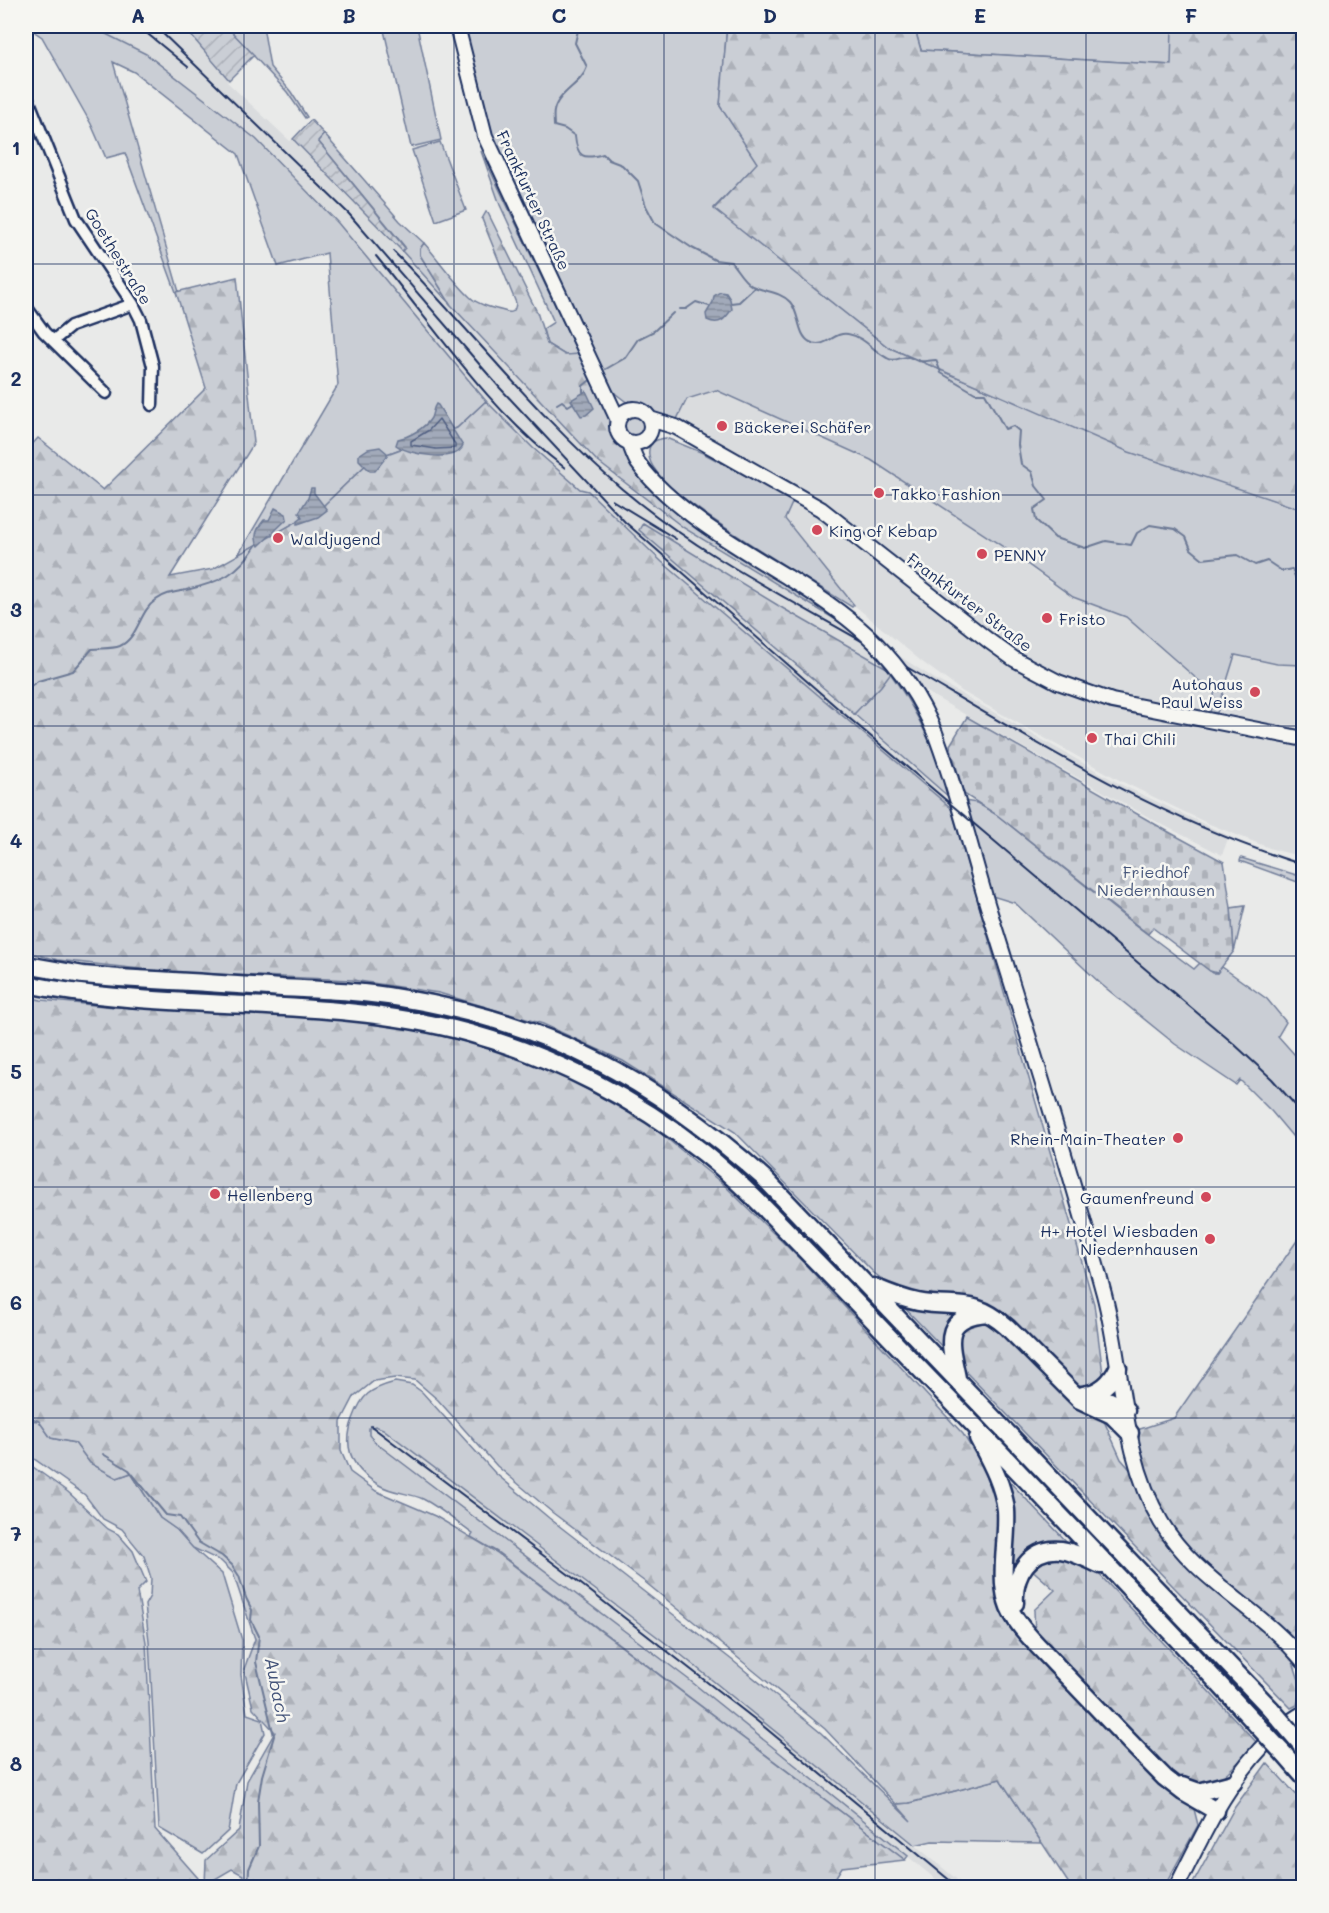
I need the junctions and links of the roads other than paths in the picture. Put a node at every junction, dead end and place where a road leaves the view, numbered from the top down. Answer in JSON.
{"nodes":[{"id":1,"x":457,"y":26,"type":"edge"},
{"id":2,"x":26,"y":94,"type":"edge"},
{"id":3,"x":133,"y":304,"type":"junction"},
{"id":4,"x":26,"y":307,"type":"edge"},
{"id":5,"x":54,"y":340,"type":"junction"},
{"id":6,"x":601,"y":381,"type":"junction"},
{"id":7,"x":106,"y":393,"type":"dead end"},
{"id":8,"x":152,"y":405,"type":"dead end"},
{"id":9,"x":628,"y":410,"type":"junction"},
{"id":10,"x":650,"y":419,"type":"junction"},
{"id":11,"x":618,"y":420,"type":"junction"},
{"id":12,"x":681,"y":431,"type":"junction"},
{"id":13,"x":640,"y":439,"type":"junction"},
{"id":14,"x":1304,"y":739,"type":"edge"},
{"id":15,"x":26,"y":965,"type":"edge"},
{"id":16,"x":26,"y":984,"type":"edge"},
{"id":17,"x":867,"y":1284,"type":"junction"},
{"id":18,"x":987,"y":1313,"type":"junction"},
{"id":19,"x":1118,"y":1368,"type":"junction"},
{"id":20,"x":957,"y":1379,"type":"junction"},
{"id":21,"x":1076,"y":1394,"type":"junction"},
{"id":22,"x":1100,"y":1409,"type":"junction"},
{"id":23,"x":1126,"y":1410,"type":"junction"},
{"id":24,"x":970,"y":1421,"type":"junction"},
{"id":25,"x":1130,"y":1433,"type":"junction"},
{"id":26,"x":1108,"y":1568,"type":"junction"},
{"id":27,"x":1021,"y":1624,"type":"junction"},
{"id":28,"x":1301,"y":1659,"type":"edge"},
{"id":29,"x":1304,"y":1673,"type":"edge"},
{"id":30,"x":1304,"y":1713,"type":"edge"},
{"id":31,"x":1302,"y":1745,"type":"edge"},
{"id":32,"x":1304,"y":1777,"type":"edge"},
{"id":33,"x":1165,"y":1778,"type":"junction"},
{"id":34,"x":1233,"y":1783,"type":"junction"},
{"id":35,"x":1199,"y":1791,"type":"junction"},
{"id":36,"x":1216,"y":1811,"type":"junction"},
{"id":37,"x":1176,"y":1887,"type":"edge"}],
"edges":[{"from":1,"to":6,"type":"main road","name":"Frankfurter Straße"},
{"from":2,"to":3,"type":"street","name":"Goethestraße"},
{"from":3,"to":5,"type":"street"},
{"from":3,"to":8,"type":"street","name":"Goethestraße"},
{"from":4,"to":5,"type":"street"},
{"from":5,"to":7,"type":"street"},
{"from":6,"to":9,"type":"main road","name":"Frankfurter Straße"},
{"from":6,"to":11,"type":"main road","name":"Frankfurter Straße"},
{"from":9,"to":10,"type":"main road"},
{"from":9,"to":11,"type":"main road"},
{"from":10,"to":12,"type":"main road","name":"Frankfurter Straße"},
{"from":10,"to":13,"type":"main road"},
{"from":11,"to":13,"type":"main road"},
{"from":12,"to":13,"type":"main road"},
{"from":12,"to":14,"type":"main road","name":"Frankfurter Straße"},
{"from":13,"to":19,"type":"main road","bridge":true},
{"from":15,"to":17,"type":"highway"},
{"from":16,"to":24,"type":"highway"},
{"from":17,"to":18,"type":"highway"},
{"from":17,"to":20,"type":"highway"},
{"from":18,"to":20,"type":"highway"},
{"from":18,"to":21,"type":"highway"},
{"from":19,"to":21,"type":"highway"},
{"from":19,"to":23,"type":"main road"},
{"from":20,"to":31,"type":"highway","bridge":true},
{"from":21,"to":22,"type":"highway"},
{"from":21,"to":23,"type":"highway"},
{"from":22,"to":23,"type":"highway"},
{"from":22,"to":25,"type":"highway"},
{"from":23,"to":25,"type":"main road"},
{"from":24,"to":26,"type":"highway"},
{"from":24,"to":27,"type":"highway"},
{"from":25,"to":28,"type":"main road"},
{"from":26,"to":27,"type":"highway"},
{"from":26,"to":32,"type":"highway","bridge":true},
{"from":27,"to":33,"type":"highway"},
{"from":28,"to":29,"type":"main road"},
{"from":30,"to":34,"type":"main road"},
{"from":33,"to":35,"type":"highway"},
{"from":33,"to":36,"type":"highway"},
{"from":34,"to":35,"type":"highway"},
{"from":34,"to":36,"type":"main road"},
{"from":35,"to":36,"type":"highway"},
{"from":36,"to":37,"type":"main road"}]}
